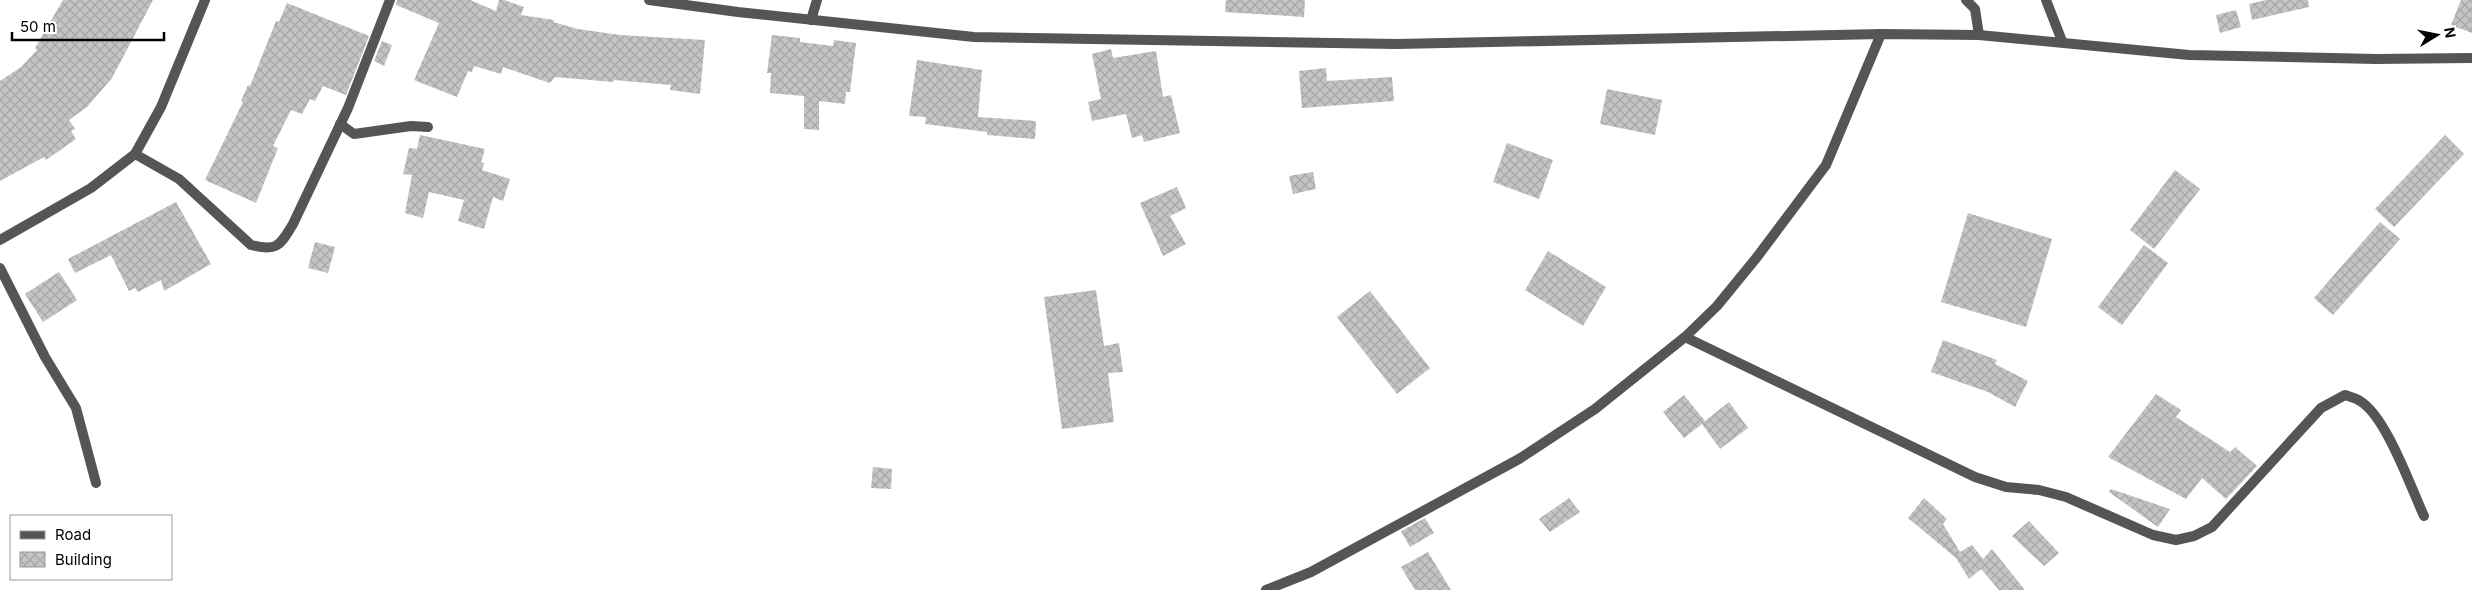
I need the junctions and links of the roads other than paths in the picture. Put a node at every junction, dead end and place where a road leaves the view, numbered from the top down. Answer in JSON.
{"nodes":[{"id":1,"x":205,"y":0,"type":"edge"},
{"id":2,"x":390,"y":0,"type":"edge"},
{"id":3,"x":648,"y":0,"type":"edge"},
{"id":4,"x":817,"y":0,"type":"edge"},
{"id":5,"x":1966,"y":0,"type":"edge"},
{"id":6,"x":2046,"y":0,"type":"edge"},
{"id":7,"x":811,"y":20,"type":"junction"},
{"id":8,"x":1882,"y":34,"type":"junction"},
{"id":9,"x":1979,"y":36,"type":"junction"},
{"id":10,"x":2062,"y":42,"type":"junction"},
{"id":11,"x":2472,"y":58,"type":"edge"},
{"id":12,"x":340,"y":124,"type":"junction"},
{"id":13,"x":428,"y":127,"type":"dead end"},
{"id":14,"x":135,"y":154,"type":"junction"},
{"id":15,"x":0,"y":240,"type":"edge"},
{"id":16,"x":0,"y":268,"type":"edge"},
{"id":17,"x":1684,"y":336,"type":"junction"},
{"id":18,"x":96,"y":483,"type":"dead end"},
{"id":19,"x":2424,"y":516,"type":"dead end"},
{"id":20,"x":1266,"y":590,"type":"edge"}],
"edges":[{"from":1,"to":14,"type":"street"},
{"from":2,"to":12,"type":"street"},
{"from":3,"to":7,"type":"street"},
{"from":4,"to":7,"type":"street"},
{"from":5,"to":9,"type":"street"},
{"from":6,"to":10,"type":"street"},
{"from":7,"to":8,"type":"street"},
{"from":8,"to":9,"type":"street"},
{"from":8,"to":17,"type":"street"},
{"from":9,"to":10,"type":"street"},
{"from":10,"to":11,"type":"street"},
{"from":12,"to":13,"type":"street"},
{"from":12,"to":14,"type":"street"},
{"from":14,"to":15,"type":"street"},
{"from":16,"to":18,"type":"street"},
{"from":17,"to":19,"type":"street"},
{"from":17,"to":20,"type":"street"}]}
